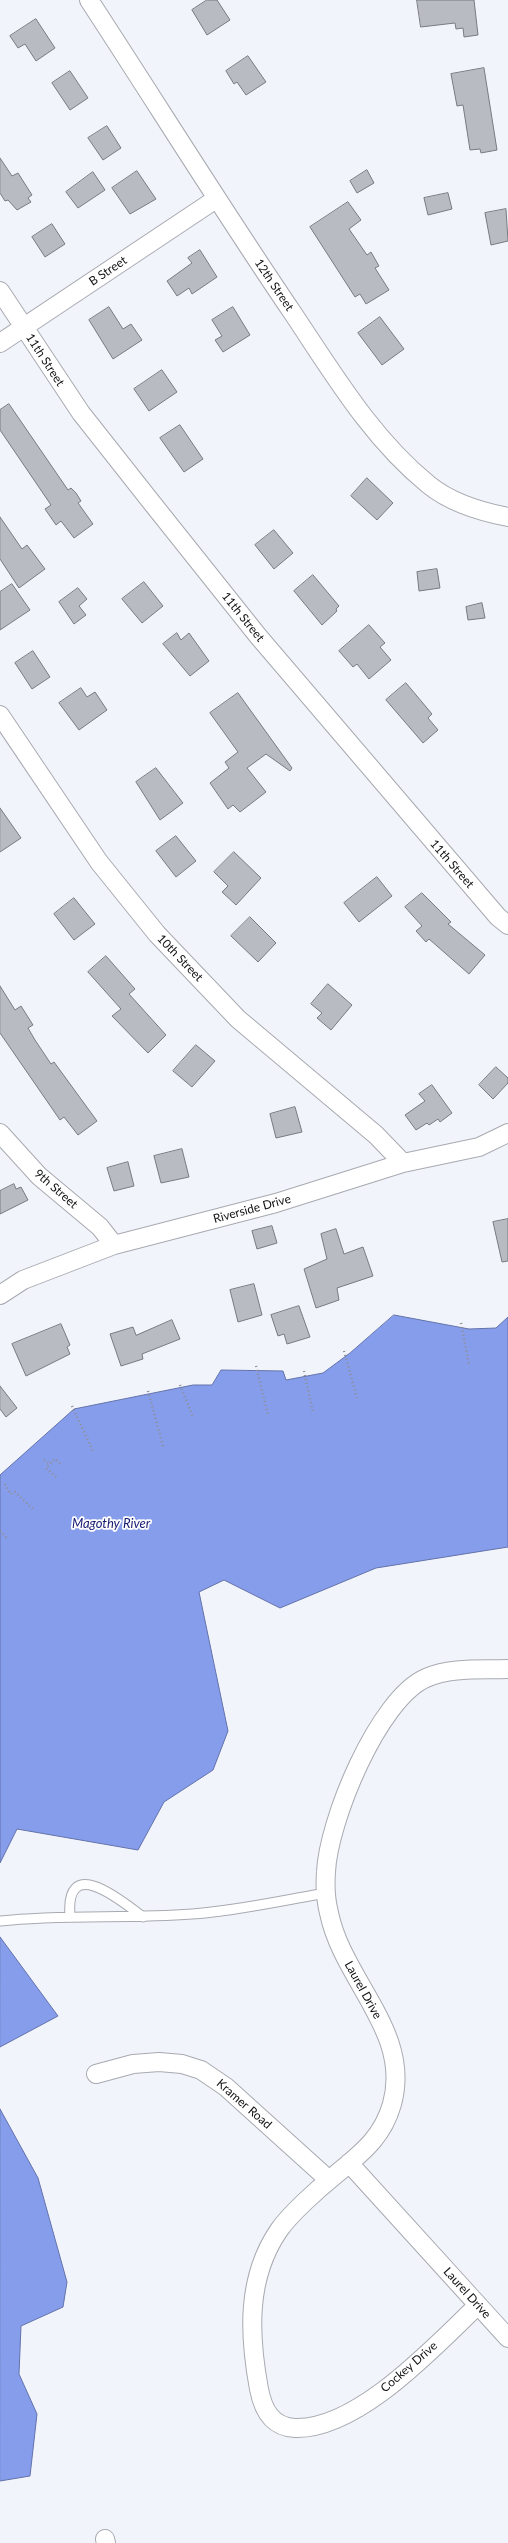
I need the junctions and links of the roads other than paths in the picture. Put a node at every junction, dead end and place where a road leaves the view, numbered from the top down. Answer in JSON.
{"nodes":[{"id":1,"x":89,"y":0,"type":"edge"},
{"id":2,"x":216,"y":199,"type":"junction"},
{"id":3,"x":0,"y":291,"type":"edge"},
{"id":4,"x":24,"y":327,"type":"junction"},
{"id":5,"x":0,"y":343,"type":"edge"},
{"id":6,"x":508,"y":517,"type":"edge"},
{"id":7,"x":0,"y":715,"type":"edge"},
{"id":8,"x":508,"y":925,"type":"edge"},
{"id":9,"x":0,"y":1132,"type":"edge"},
{"id":10,"x":508,"y":1133,"type":"edge"},
{"id":11,"x":402,"y":1163,"type":"junction"},
{"id":12,"x":114,"y":1245,"type":"junction"},
{"id":13,"x":0,"y":1295,"type":"edge"},
{"id":14,"x":508,"y":1669,"type":"edge"},
{"id":15,"x":327,"y":1893,"type":"junction"},
{"id":16,"x":70,"y":1916,"type":"junction"},
{"id":17,"x":143,"y":1917,"type":"junction"},
{"id":18,"x":0,"y":1921,"type":"edge"},
{"id":19,"x":96,"y":2074,"type":"dead end"},
{"id":20,"x":349,"y":2164,"type":"junction"},
{"id":21,"x":329,"y":2180,"type":"junction"},
{"id":22,"x":478,"y":2306,"type":"junction"},
{"id":23,"x":508,"y":2338,"type":"edge"}],
"edges":[{"from":1,"to":2,"type":"street","name":"12th Street"},
{"from":2,"to":4,"type":"street","name":"B Street"},
{"from":2,"to":6,"type":"street","name":"12th Street"},
{"from":3,"to":4,"type":"street","name":"11th Street"},
{"from":4,"to":5,"type":"street","name":"B Street"},
{"from":4,"to":8,"type":"street","name":"11th Street"},
{"from":7,"to":11,"type":"street","name":"10th Street"},
{"from":9,"to":12,"type":"street","name":"9th Street"},
{"from":10,"to":11,"type":"street","name":"Riverside Drive"},
{"from":11,"to":12,"type":"street","name":"Riverside Drive"},
{"from":12,"to":13,"type":"street","name":"Riverside Drive"},
{"from":14,"to":15,"type":"street","name":"Laurel Drive"},
{"from":15,"to":17,"type":"lane"},
{"from":15,"to":20,"type":"street","name":"Laurel Drive"},
{"from":16,"to":17,"type":"lane"},
{"from":16,"to":17,"type":"lane"},
{"from":16,"to":18,"type":"lane"},
{"from":19,"to":21,"type":"street","name":"Kramer Road"},
{"from":20,"to":21,"type":"street","name":"Cockey Drive"},
{"from":20,"to":22,"type":"street","name":"Laurel Drive"},
{"from":21,"to":22,"type":"street","name":"Cockey Drive"},
{"from":22,"to":23,"type":"street","name":"Laurel Drive"}]}
